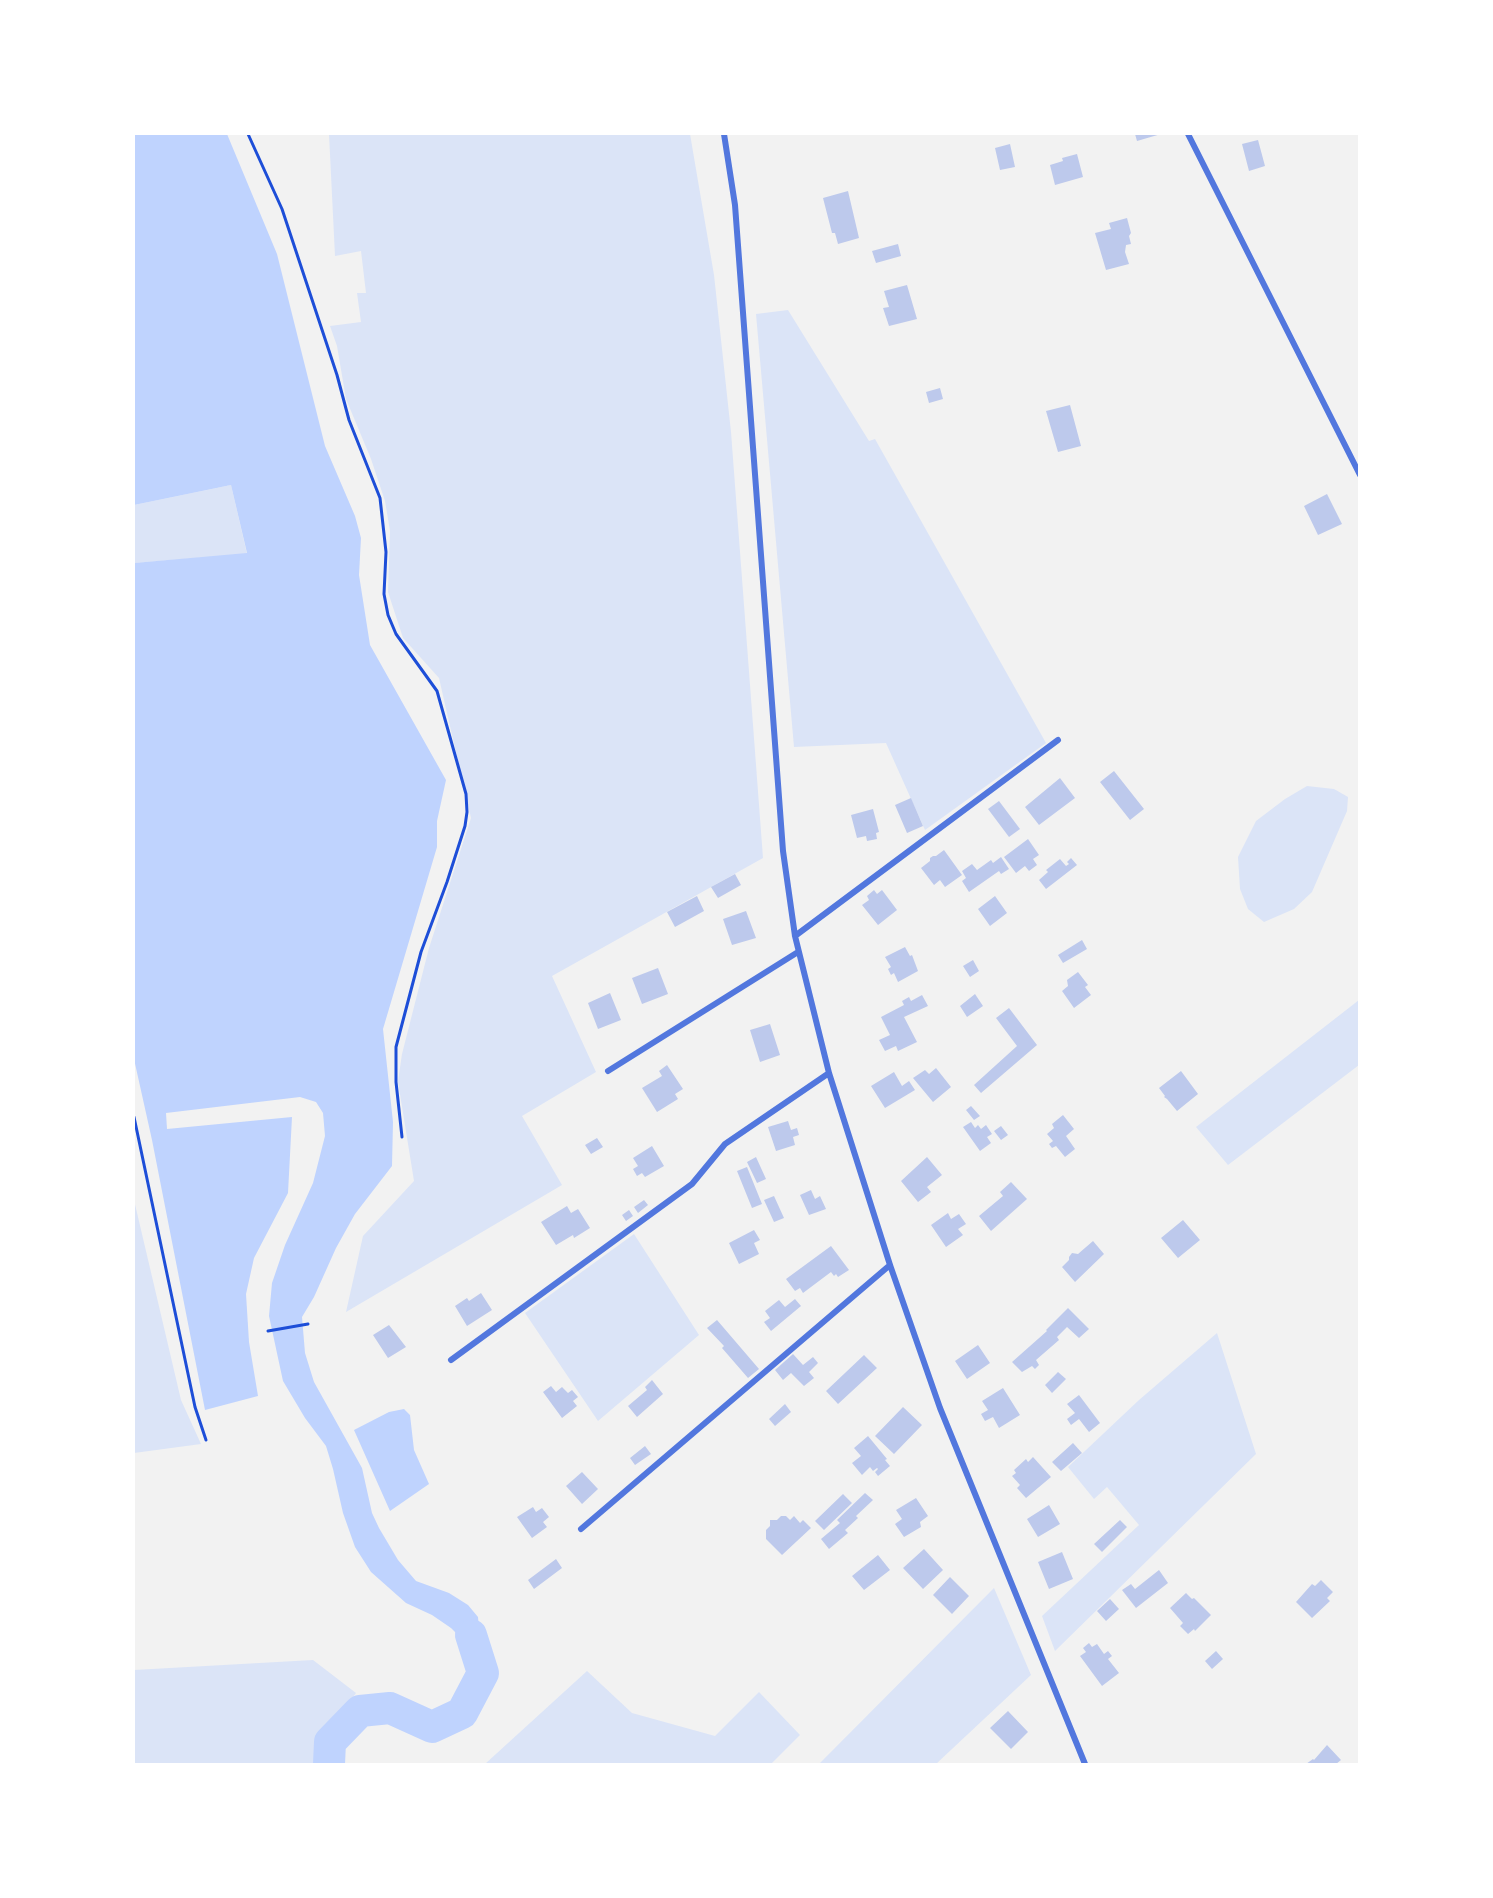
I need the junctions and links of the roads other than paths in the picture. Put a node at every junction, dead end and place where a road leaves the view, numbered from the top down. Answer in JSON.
{"nodes":[{"id":1,"x":724,"y":134,"type":"edge"},
{"id":2,"x":1188,"y":134,"type":"edge"},
{"id":3,"x":1359,"y":475,"type":"edge"},
{"id":4,"x":1058,"y":740,"type":"dead end"},
{"id":5,"x":795,"y":936,"type":"junction"},
{"id":6,"x":798,"y":952,"type":"junction"},
{"id":7,"x":608,"y":1071,"type":"dead end"},
{"id":8,"x":828,"y":1073,"type":"junction"},
{"id":9,"x":890,"y":1265,"type":"junction"},
{"id":10,"x":452,"y":1360,"type":"dead end"},
{"id":11,"x":581,"y":1529,"type":"dead end"},
{"id":12,"x":1085,"y":1764,"type":"edge"}],
"edges":[{"from":1,"to":5,"type":"street"},
{"from":2,"to":3,"type":"street"},
{"from":4,"to":5,"type":"street"},
{"from":5,"to":6,"type":"street"},
{"from":6,"to":7,"type":"street"},
{"from":6,"to":8,"type":"street"},
{"from":8,"to":9,"type":"street"},
{"from":8,"to":10,"type":"street"},
{"from":9,"to":11,"type":"street"},
{"from":9,"to":12,"type":"street"}]}
